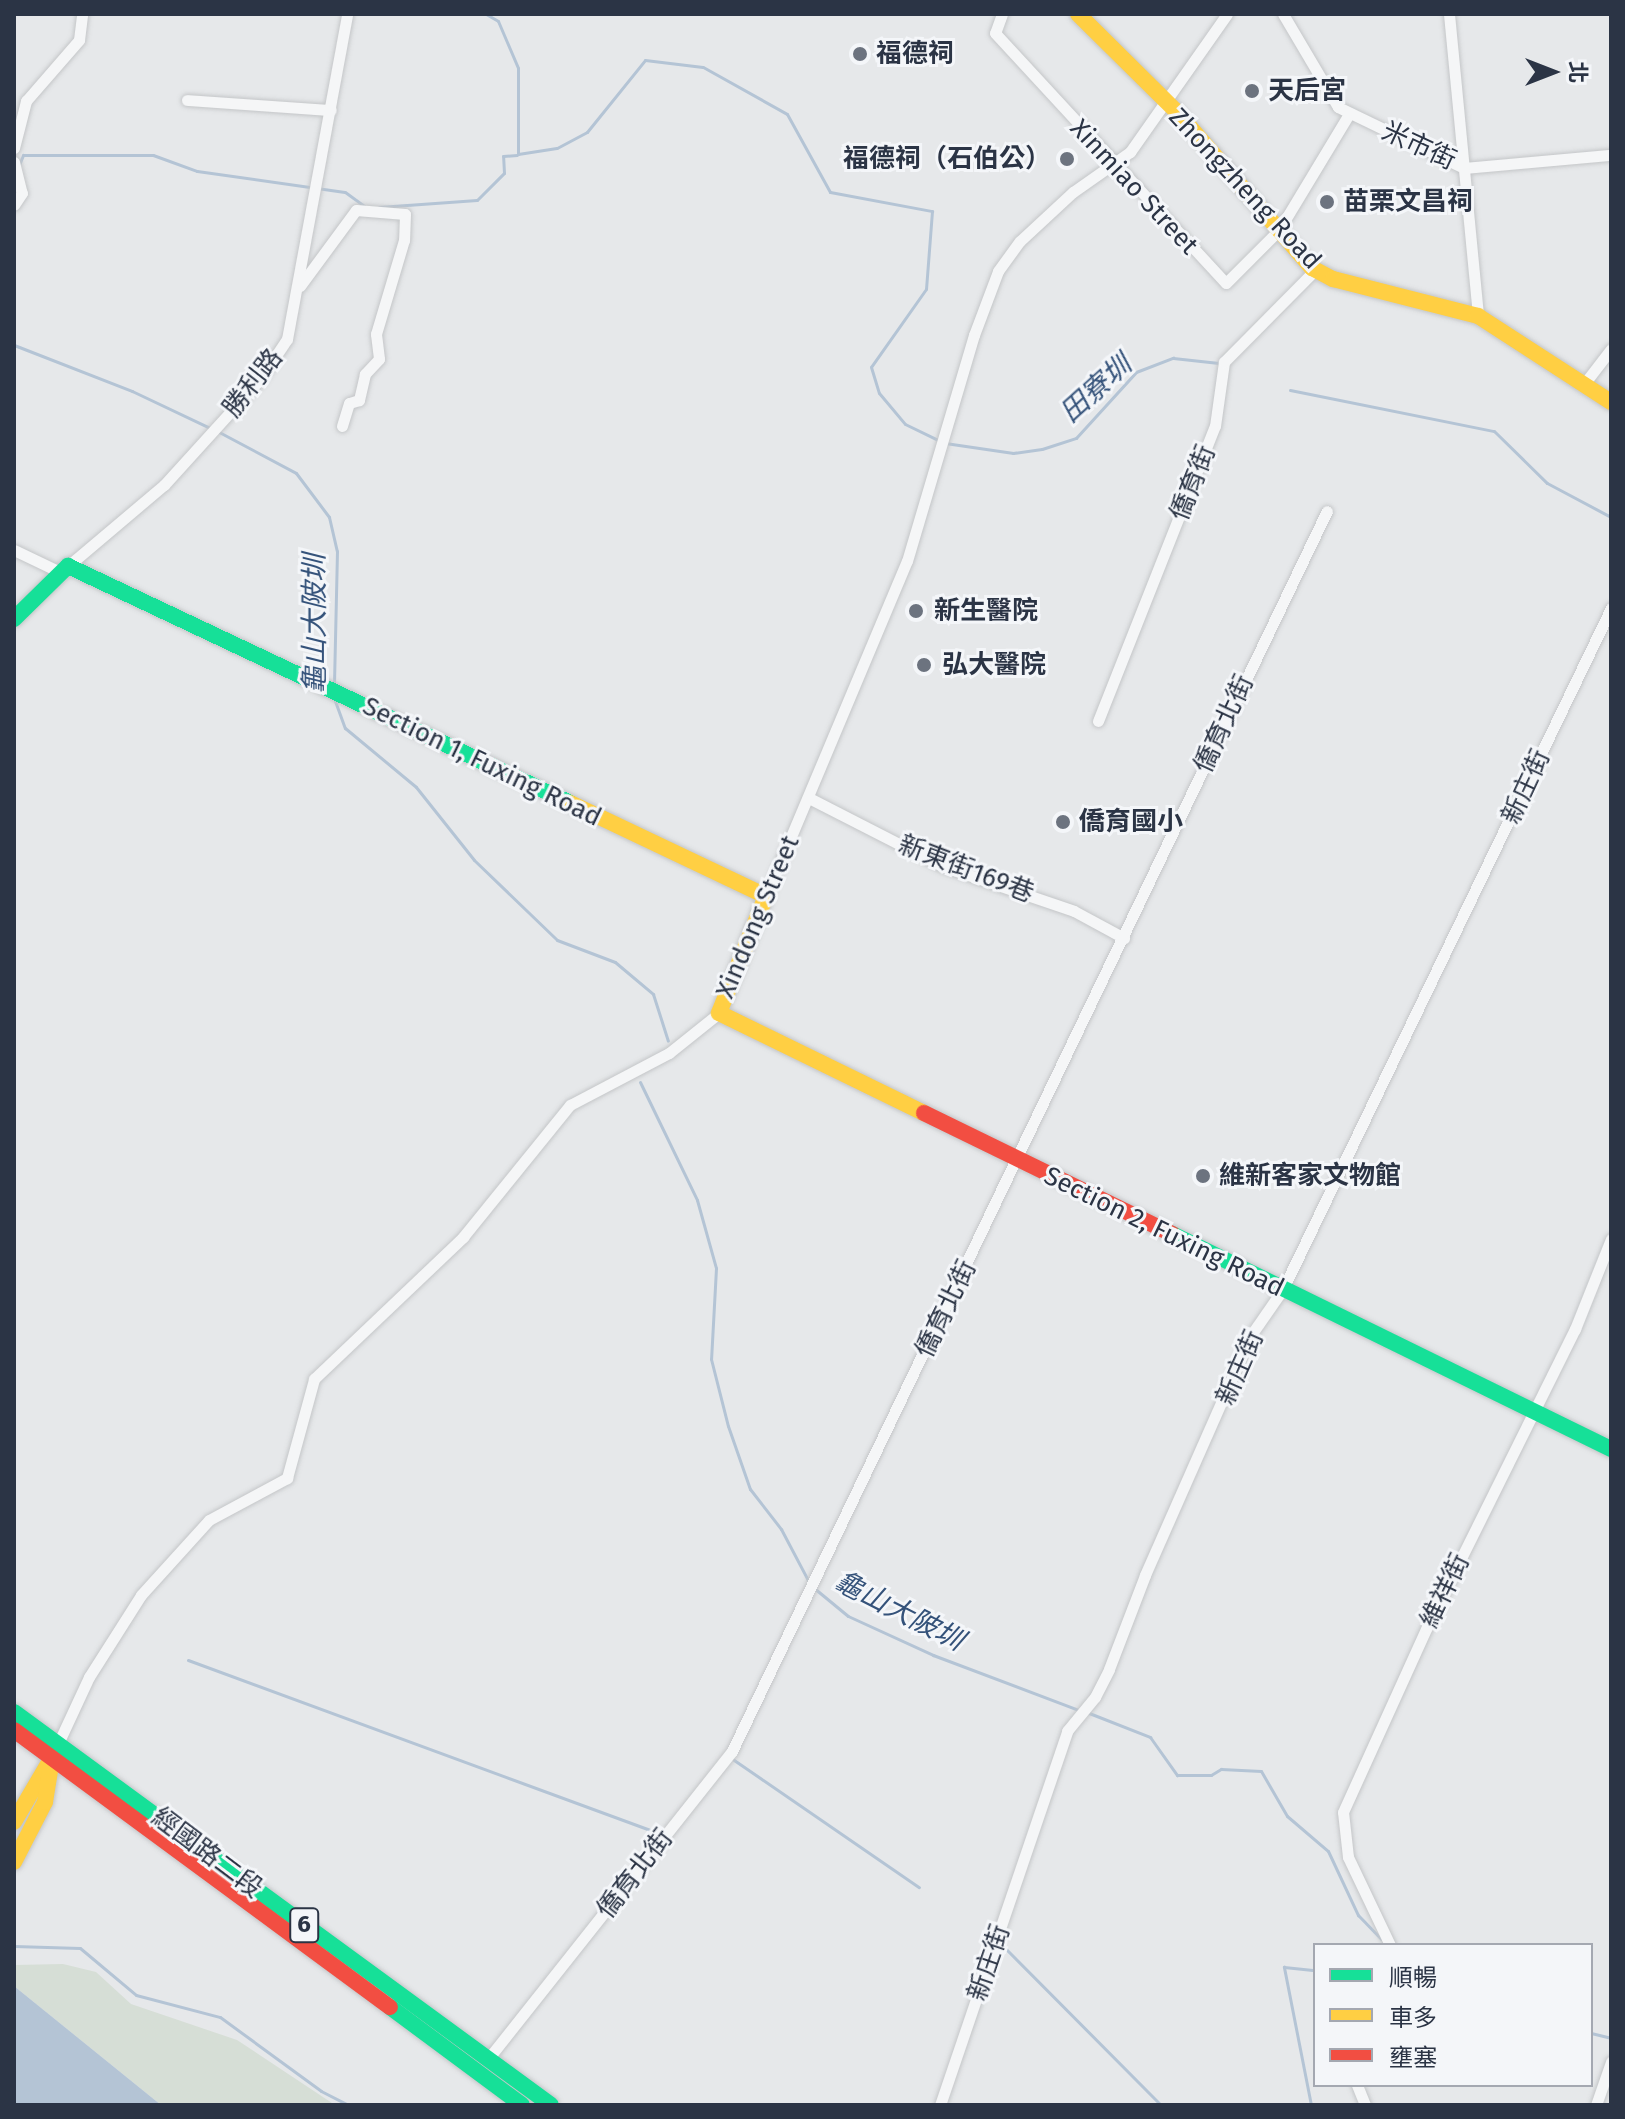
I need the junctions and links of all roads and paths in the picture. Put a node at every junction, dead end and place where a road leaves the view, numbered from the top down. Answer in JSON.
{"nodes":[{"id":1,"x":82,"y":14,"type":"edge"},
{"id":2,"x":347,"y":14,"type":"edge"},
{"id":3,"x":1002,"y":14,"type":"edge"},
{"id":4,"x":1078,"y":14,"type":"edge"},
{"id":5,"x":1227,"y":14,"type":"edge"},
{"id":6,"x":1283,"y":14,"type":"edge"},
{"id":7,"x":1449,"y":14,"type":"edge"},
{"id":8,"x":187,"y":100,"type":"dead end"},
{"id":9,"x":1163,"y":101,"type":"junction"},
{"id":10,"x":331,"y":110,"type":"junction"},
{"id":11,"x":1349,"y":114,"type":"junction"},
{"id":12,"x":14,"y":148,"type":"edge"},
{"id":13,"x":1611,"y":155,"type":"edge"},
{"id":14,"x":1114,"y":164,"type":"junction"},
{"id":15,"x":16,"y":168,"type":"edge"},
{"id":16,"x":1464,"y":168,"type":"junction"},
{"id":17,"x":14,"y":205,"type":"edge"},
{"id":18,"x":1279,"y":230,"type":"junction"},
{"id":19,"x":1315,"y":270,"type":"junction"},
{"id":20,"x":297,"y":291,"type":"junction"},
{"id":21,"x":1478,"y":316,"type":"junction"},
{"id":22,"x":1611,"y":349,"type":"edge"},
{"id":23,"x":1584,"y":384,"type":"junction"},
{"id":24,"x":1611,"y":402,"type":"edge"},
{"id":25,"x":342,"y":426,"type":"dead end"},
{"id":26,"x":1327,"y":511,"type":"dead end"},
{"id":27,"x":14,"y":550,"type":"edge"},
{"id":28,"x":64,"y":569,"type":"junction"},
{"id":29,"x":1611,"y":608,"type":"edge"},
{"id":30,"x":14,"y":619,"type":"edge"},
{"id":31,"x":1098,"y":721,"type":"dead end"},
{"id":32,"x":809,"y":798,"type":"junction"},
{"id":33,"x":766,"y":896,"type":"junction"},
{"id":34,"x":1124,"y":938,"type":"junction"},
{"id":35,"x":719,"y":1013,"type":"junction"},
{"id":36,"x":1018,"y":1162,"type":"junction"},
{"id":37,"x":1611,"y":1239,"type":"edge"},
{"id":38,"x":1283,"y":1289,"type":"junction"},
{"id":39,"x":1535,"y":1412,"type":"junction"},
{"id":40,"x":1611,"y":1449,"type":"edge"},
{"id":41,"x":14,"y":1712,"type":"edge"},
{"id":42,"x":14,"y":1730,"type":"edge"},
{"id":43,"x":58,"y":1743,"type":"junction"},
{"id":44,"x":52,"y":1759,"type":"junction"},
{"id":45,"x":17,"y":1815,"type":"edge"},
{"id":46,"x":14,"y":1862,"type":"edge"},
{"id":47,"x":1389,"y":1943,"type":"edge"},
{"id":48,"x":488,"y":2059,"type":"junction"},
{"id":49,"x":1611,"y":2062,"type":"edge"},
{"id":50,"x":522,"y":2105,"type":"edge"},
{"id":51,"x":551,"y":2105,"type":"edge"},
{"id":52,"x":940,"y":2105,"type":"edge"},
{"id":53,"x":1596,"y":2105,"type":"edge"}],
"edges":[{"from":1,"to":12,"type":"street"},
{"from":2,"to":10,"type":"street","name":"勝利路"},
{"from":3,"to":14,"type":"street","name":"Xinmiao Street"},
{"from":4,"to":9,"type":"street","name":"Zhongzheng Road"},
{"from":5,"to":9,"type":"street","name":"Xindong Street"},
{"from":6,"to":11,"type":"street","name":"米市街"},
{"from":7,"to":16,"type":"street"},
{"from":8,"to":10,"type":"street"},
{"from":9,"to":14,"type":"street","name":"Xindong Street"},
{"from":9,"to":18,"type":"street","name":"Zhongzheng Road"},
{"from":10,"to":20,"type":"street","name":"勝利路"},
{"from":11,"to":16,"type":"street","name":"米市街"},
{"from":11,"to":18,"type":"street"},
{"from":13,"to":16,"type":"street","name":"米市街"},
{"from":14,"to":18,"type":"street","name":"Xinmiao Street"},
{"from":14,"to":32,"type":"street","name":"Xindong Street"},
{"from":15,"to":17,"type":"street"},
{"from":16,"to":21,"type":"street"},
{"from":18,"to":19,"type":"street","name":"Zhongzheng Road"},
{"from":19,"to":21,"type":"street","name":"Zhongzheng Road"},
{"from":19,"to":31,"type":"street","name":"僑育街"},
{"from":20,"to":25,"type":"street"},
{"from":20,"to":28,"type":"street","name":"勝利路"},
{"from":21,"to":23,"type":"street","name":"Zhongzheng Road"},
{"from":22,"to":23,"type":"street"},
{"from":23,"to":24,"type":"street","name":"Zhongzheng Road"},
{"from":26,"to":34,"type":"street","name":"僑育北街"},
{"from":27,"to":28,"type":"street"},
{"from":28,"to":30,"type":"street","name":"勝利路"},
{"from":28,"to":33,"type":"street","name":"Section 1, Fuxing Road"},
{"from":29,"to":38,"type":"street","name":"新庄街"},
{"from":32,"to":33,"type":"street","name":"Xindong Street"},
{"from":32,"to":34,"type":"street","name":"新東街169巷"},
{"from":33,"to":35,"type":"street","name":"Xindong Street"},
{"from":34,"to":36,"type":"street","name":"僑育北街"},
{"from":35,"to":36,"type":"street","name":"Section 2, Fuxing Road"},
{"from":35,"to":43,"type":"street","name":"Xindong Street"},
{"from":36,"to":38,"type":"street","name":"Section 2, Fuxing Road"},
{"from":36,"to":48,"type":"street","name":"僑育北街"},
{"from":37,"to":39,"type":"street","name":"維祥街"},
{"from":38,"to":39,"type":"street","name":"Section 2, Fuxing Road"},
{"from":38,"to":52,"type":"street","name":"新庄街"},
{"from":39,"to":40,"type":"street","name":"Section 2, Fuxing Road"},
{"from":39,"to":47,"type":"street","name":"維祥街"},
{"from":41,"to":43,"type":"street","number":"6"},
{"from":42,"to":44,"type":"street","number":"6"},
{"from":43,"to":44,"type":"street","name":"Xindong Street"},
{"from":43,"to":48,"type":"street","name":"經國路二段","number":"6"},
{"from":44,"to":45,"type":"street"},
{"from":44,"to":46,"type":"street"},
{"from":44,"to":50,"type":"street","name":"經國路二段","number":"6"},
{"from":48,"to":51,"type":"street","name":"經國路二段","number":"6"},
{"from":49,"to":53,"type":"street"}]}
